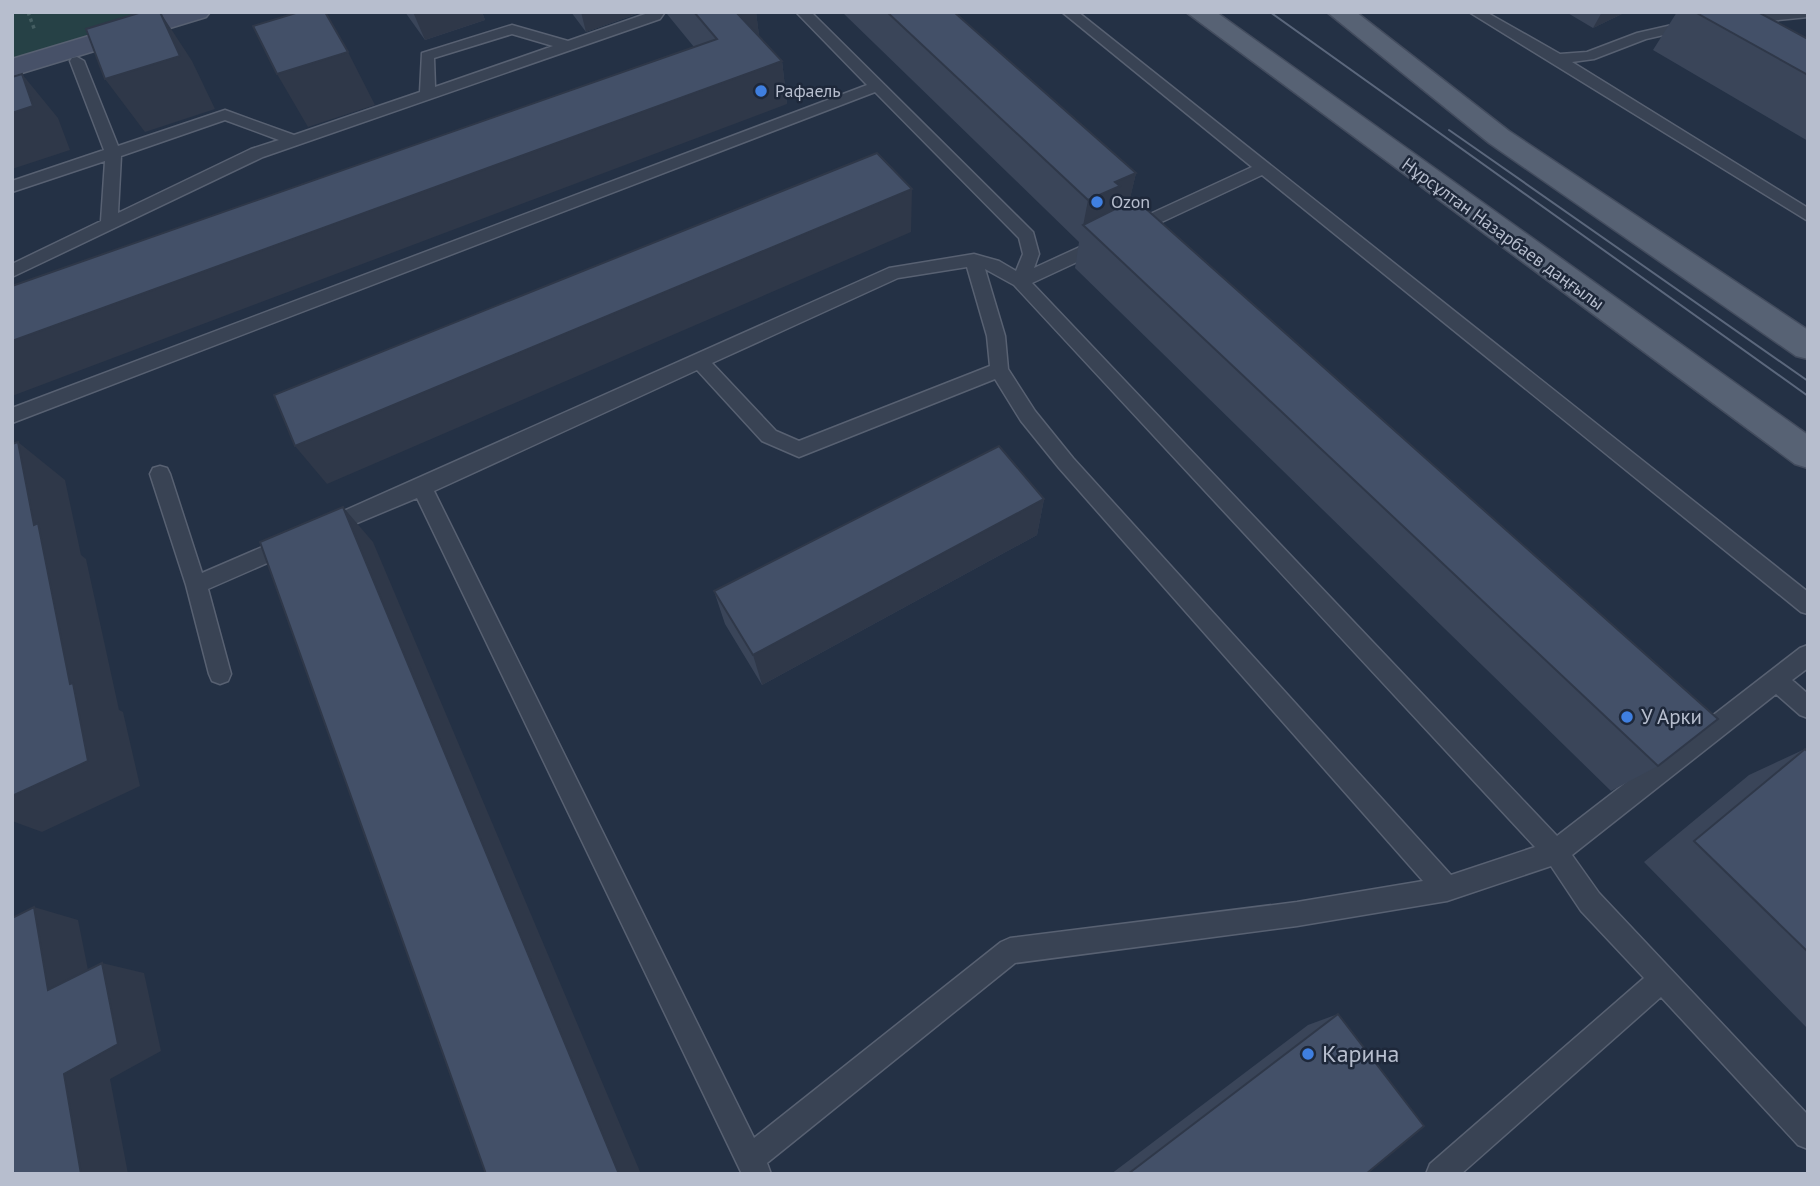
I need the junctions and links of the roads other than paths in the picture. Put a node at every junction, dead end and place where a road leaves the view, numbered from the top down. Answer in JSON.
{"nodes":[{"id":1,"x":197,"y":12,"type":"edge"},
{"id":2,"x":658,"y":12,"type":"edge"},
{"id":3,"x":803,"y":12,"type":"edge"},
{"id":4,"x":1069,"y":12,"type":"edge"},
{"id":5,"x":1199,"y":12,"type":"edge"},
{"id":6,"x":1340,"y":12,"type":"edge"},
{"id":7,"x":1476,"y":12,"type":"edge"},
{"id":8,"x":1808,"y":13,"type":"edge"},
{"id":9,"x":1707,"y":23,"type":"dead end"},
{"id":10,"x":1742,"y":34,"type":"edge"},
{"id":11,"x":568,"y":46,"type":"junction"},
{"id":12,"x":1557,"y":59,"type":"junction"},
{"id":13,"x":77,"y":61,"type":"dead end"},
{"id":14,"x":12,"y":68,"type":"edge"},
{"id":15,"x":877,"y":86,"type":"junction"},
{"id":16,"x":428,"y":94,"type":"junction"},
{"id":17,"x":293,"y":140,"type":"junction"},
{"id":18,"x":113,"y":153,"type":"junction"},
{"id":19,"x":1263,"y":168,"type":"junction"},
{"id":20,"x":12,"y":187,"type":"edge"},
{"id":21,"x":1808,"y":216,"type":"edge"},
{"id":22,"x":109,"y":224,"type":"junction"},
{"id":23,"x":974,"y":260,"type":"junction"},
{"id":24,"x":12,"y":271,"type":"edge"},
{"id":25,"x":1020,"y":281,"type":"junction"},
{"id":26,"x":1808,"y":347,"type":"edge"},
{"id":27,"x":700,"y":361,"type":"junction"},
{"id":28,"x":999,"y":370,"type":"junction"},
{"id":29,"x":12,"y":416,"type":"edge"},
{"id":30,"x":1808,"y":454,"type":"edge"},
{"id":31,"x":160,"y":474,"type":"dead end"},
{"id":32,"x":422,"y":487,"type":"junction"},
{"id":33,"x":196,"y":585,"type":"junction"},
{"id":34,"x":1808,"y":605,"type":"edge"},
{"id":35,"x":1808,"y":655,"type":"edge"},
{"id":36,"x":220,"y":674,"type":"dead end"},
{"id":37,"x":1776,"y":680,"type":"junction"},
{"id":38,"x":1808,"y":708,"type":"edge"},
{"id":39,"x":1556,"y":852,"type":"junction"},
{"id":40,"x":1447,"y":889,"type":"junction"},
{"id":41,"x":1662,"y":979,"type":"junction"},
{"id":42,"x":1808,"y":1135,"type":"edge"},
{"id":43,"x":754,"y":1166,"type":"edge"},
{"id":44,"x":1440,"y":1174,"type":"edge"}],
"edges":[{"from":1,"to":14,"type":"main road"},
{"from":2,"to":11,"type":"lane"},
{"from":3,"to":15,"type":"lane"},
{"from":4,"to":19,"type":"lane"},
{"from":5,"to":30,"type":"main road","name":"Нұрсұлтан Назарбаев даңғылы"},
{"from":6,"to":26,"type":"main road"},
{"from":7,"to":12,"type":"lane"},
{"from":8,"to":10,"type":"lane"},
{"from":9,"to":12,"type":"lane"},
{"from":11,"to":16,"type":"lane"},
{"from":11,"to":16,"type":"lane"},
{"from":12,"to":21,"type":"lane"},
{"from":13,"to":18,"type":"lane"},
{"from":15,"to":25,"type":"lane"},
{"from":15,"to":29,"type":"lane"},
{"from":16,"to":17,"type":"lane"},
{"from":17,"to":18,"type":"lane"},
{"from":17,"to":22,"type":"lane"},
{"from":18,"to":20,"type":"lane"},
{"from":18,"to":22,"type":"lane"},
{"from":19,"to":25,"type":"lane"},
{"from":19,"to":34,"type":"lane"},
{"from":22,"to":24,"type":"lane"},
{"from":23,"to":25,"type":"lane"},
{"from":23,"to":27,"type":"lane"},
{"from":23,"to":28,"type":"lane"},
{"from":25,"to":39,"type":"lane"},
{"from":27,"to":28,"type":"lane"},
{"from":27,"to":32,"type":"lane"},
{"from":28,"to":40,"type":"lane"},
{"from":31,"to":33,"type":"lane"},
{"from":32,"to":33,"type":"lane"},
{"from":32,"to":43,"type":"lane"},
{"from":33,"to":36,"type":"lane"},
{"from":35,"to":37,"type":"lane"},
{"from":37,"to":38,"type":"lane"},
{"from":37,"to":39,"type":"lane"},
{"from":39,"to":40,"type":"lane"},
{"from":39,"to":41,"type":"lane"},
{"from":40,"to":43,"type":"lane"},
{"from":41,"to":42,"type":"lane"},
{"from":41,"to":44,"type":"lane"}]}
